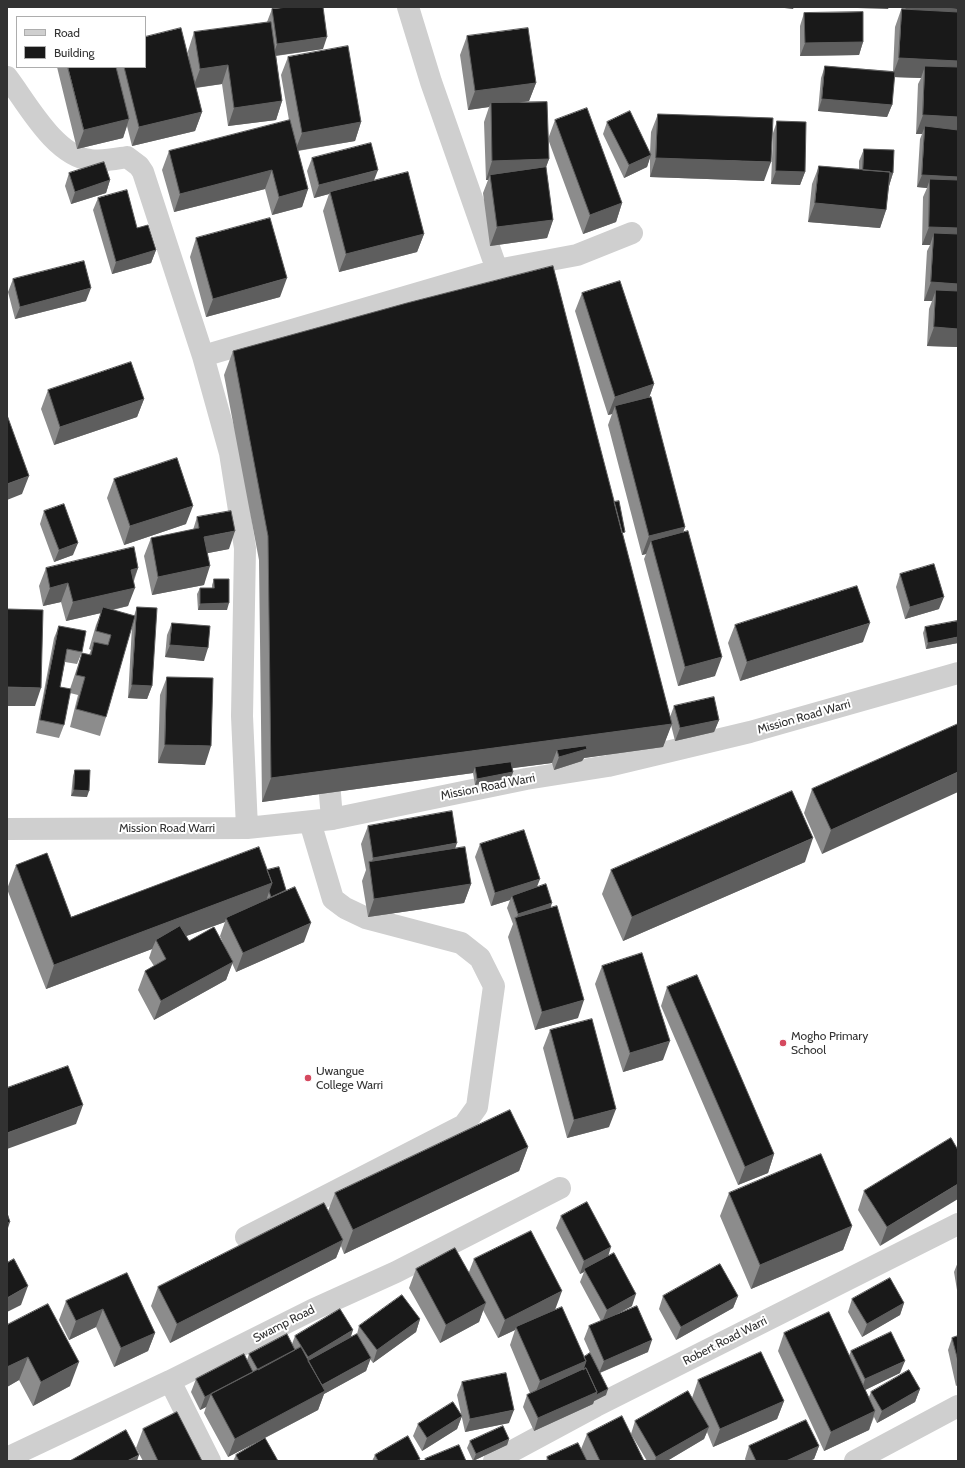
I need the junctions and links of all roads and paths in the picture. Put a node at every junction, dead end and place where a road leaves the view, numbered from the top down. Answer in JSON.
{"nodes":[{"id":1,"x":408,"y":7,"type":"edge"},
{"id":2,"x":7,"y":77,"type":"edge"},
{"id":3,"x":632,"y":233,"type":"dead end"},
{"id":4,"x":497,"y":270,"type":"junction"},
{"id":5,"x":203,"y":356,"type":"junction"},
{"id":6,"x":958,"y":673,"type":"edge"},
{"id":7,"x":345,"y":749,"type":"edge"},
{"id":8,"x":332,"y":819,"type":"junction"},
{"id":9,"x":310,"y":822,"type":"junction"},
{"id":10,"x":247,"y":828,"type":"junction"},
{"id":11,"x":7,"y":829,"type":"edge"},
{"id":12,"x":560,"y":1188,"type":"dead end"},
{"id":13,"x":958,"y":1224,"type":"edge"},
{"id":14,"x":246,"y":1237,"type":"dead end"},
{"id":15,"x":170,"y":1381,"type":"junction"},
{"id":16,"x":958,"y":1406,"type":"edge"},
{"id":17,"x":7,"y":1458,"type":"edge"},
{"id":18,"x":210,"y":1461,"type":"edge"},
{"id":19,"x":494,"y":1461,"type":"edge"},
{"id":20,"x":855,"y":1461,"type":"edge"}],
"edges":[{"from":1,"to":4,"type":"street"},
{"from":2,"to":5,"type":"street"},
{"from":3,"to":4,"type":"street"},
{"from":4,"to":5,"type":"street"},
{"from":5,"to":10,"type":"street"},
{"from":6,"to":8,"type":"street","name":"Mission Road Warri"},
{"from":7,"to":8,"type":"street"},
{"from":8,"to":9,"type":"street","name":"Mission Road Warri"},
{"from":9,"to":10,"type":"street","name":"Mission Road Warri"},
{"from":9,"to":14,"type":"street"},
{"from":10,"to":11,"type":"street","name":"Mission Road Warri"},
{"from":12,"to":15,"type":"street","name":"Swamp Road"},
{"from":13,"to":19,"type":"street","name":"Robert Road Warri"},
{"from":15,"to":17,"type":"street","name":"Swamp Road"},
{"from":15,"to":18,"type":"street"},
{"from":16,"to":20,"type":"street"}]}
